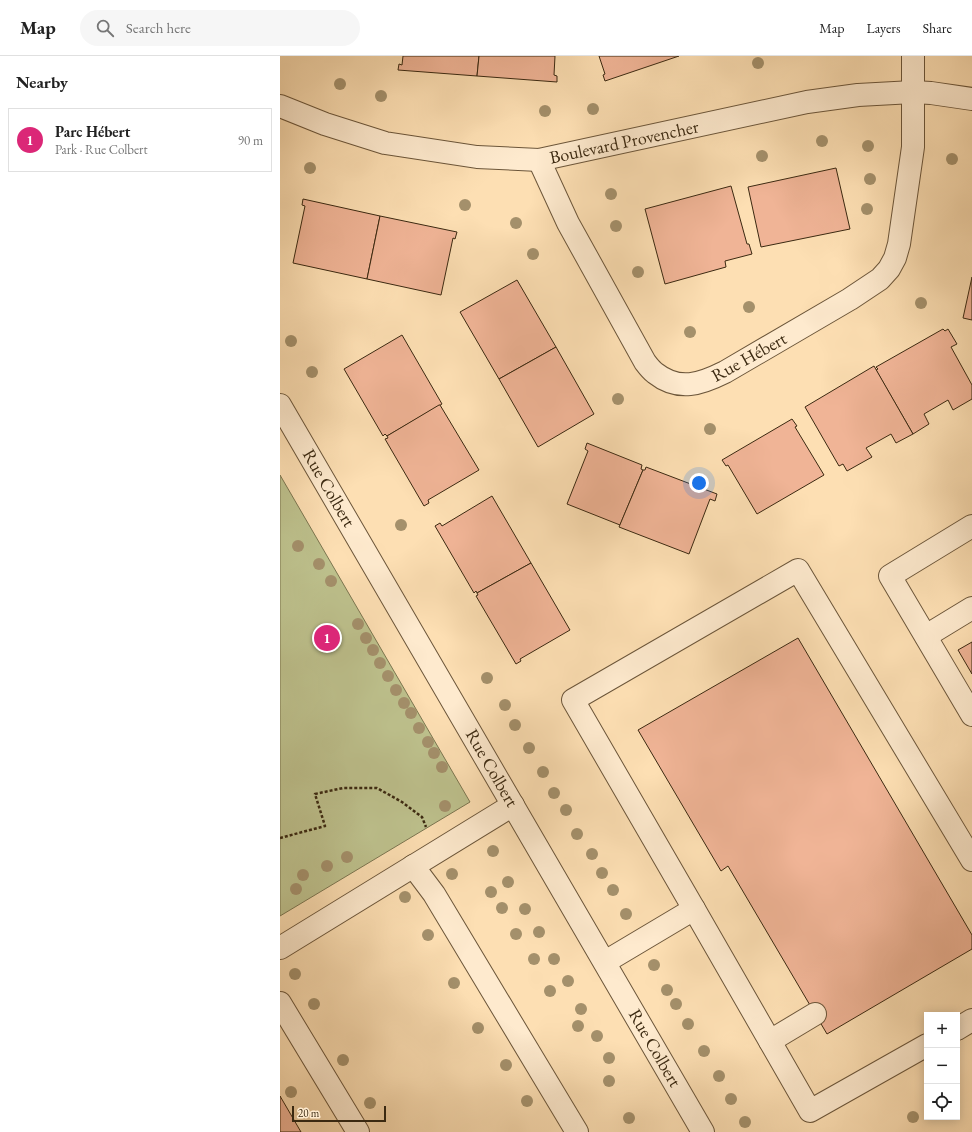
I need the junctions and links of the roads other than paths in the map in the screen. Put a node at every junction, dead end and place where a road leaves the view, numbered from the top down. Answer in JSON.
{"nodes":[{"id":1,"x":913,"y":56,"type":"edge"},
{"id":2,"x":913,"y":92,"type":"junction"},
{"id":3,"x":972,"y":99,"type":"edge"},
{"id":4,"x":280,"y":106,"type":"edge"},
{"id":5,"x":539,"y":160,"type":"junction"},
{"id":6,"x":280,"y":405,"type":"edge"},
{"id":7,"x":972,"y":526,"type":"edge"},
{"id":8,"x":972,"y":608,"type":"edge"},
{"id":9,"x":926,"y":636,"type":"junction"},
{"id":10,"x":972,"y":715,"type":"edge"},
{"id":11,"x":514,"y":805,"type":"junction"},
{"id":12,"x":972,"y":860,"type":"edge"},
{"id":13,"x":413,"y":866,"type":"junction"},
{"id":14,"x":694,"y":909,"type":"junction"},
{"id":15,"x":280,"y":948,"type":"edge"},
{"id":16,"x":605,"y":962,"type":"junction"},
{"id":17,"x":280,"y":1003,"type":"edge"},
{"id":18,"x":815,"y":1014,"type":"dead end"},
{"id":19,"x":972,"y":1020,"type":"edge"},
{"id":20,"x":960,"y":1027,"type":"edge"},
{"id":21,"x":770,"y":1042,"type":"junction"},
{"id":22,"x":924,"y":1047,"type":"edge"},
{"id":23,"x":358,"y":1132,"type":"edge"},
{"id":24,"x":577,"y":1132,"type":"edge"},
{"id":25,"x":704,"y":1132,"type":"edge"}],
"edges":[{"from":1,"to":2,"type":"street","name":"Rue Hébert"},
{"from":2,"to":3,"type":"street","name":"Boulevard Provencher"},
{"from":2,"to":5,"type":"street","name":"Boulevard Provencher"},
{"from":2,"to":5,"type":"street","name":"Rue Hébert"},
{"from":4,"to":5,"type":"street","name":"Boulevard Provencher"},
{"from":6,"to":11,"type":"street","name":"Rue Colbert"},
{"from":7,"to":9,"type":"street"},
{"from":8,"to":9,"type":"street"},
{"from":9,"to":10,"type":"street"},
{"from":11,"to":13,"type":"street"},
{"from":11,"to":16,"type":"street","name":"Rue Colbert"},
{"from":12,"to":14,"type":"street"},
{"from":13,"to":15,"type":"street"},
{"from":13,"to":24,"type":"street"},
{"from":14,"to":16,"type":"street"},
{"from":14,"to":21,"type":"street"},
{"from":16,"to":25,"type":"street","name":"Rue Colbert"},
{"from":17,"to":23,"type":"street"},
{"from":18,"to":21,"type":"street"},
{"from":19,"to":20,"type":"street"},
{"from":21,"to":22,"type":"street"}]}
